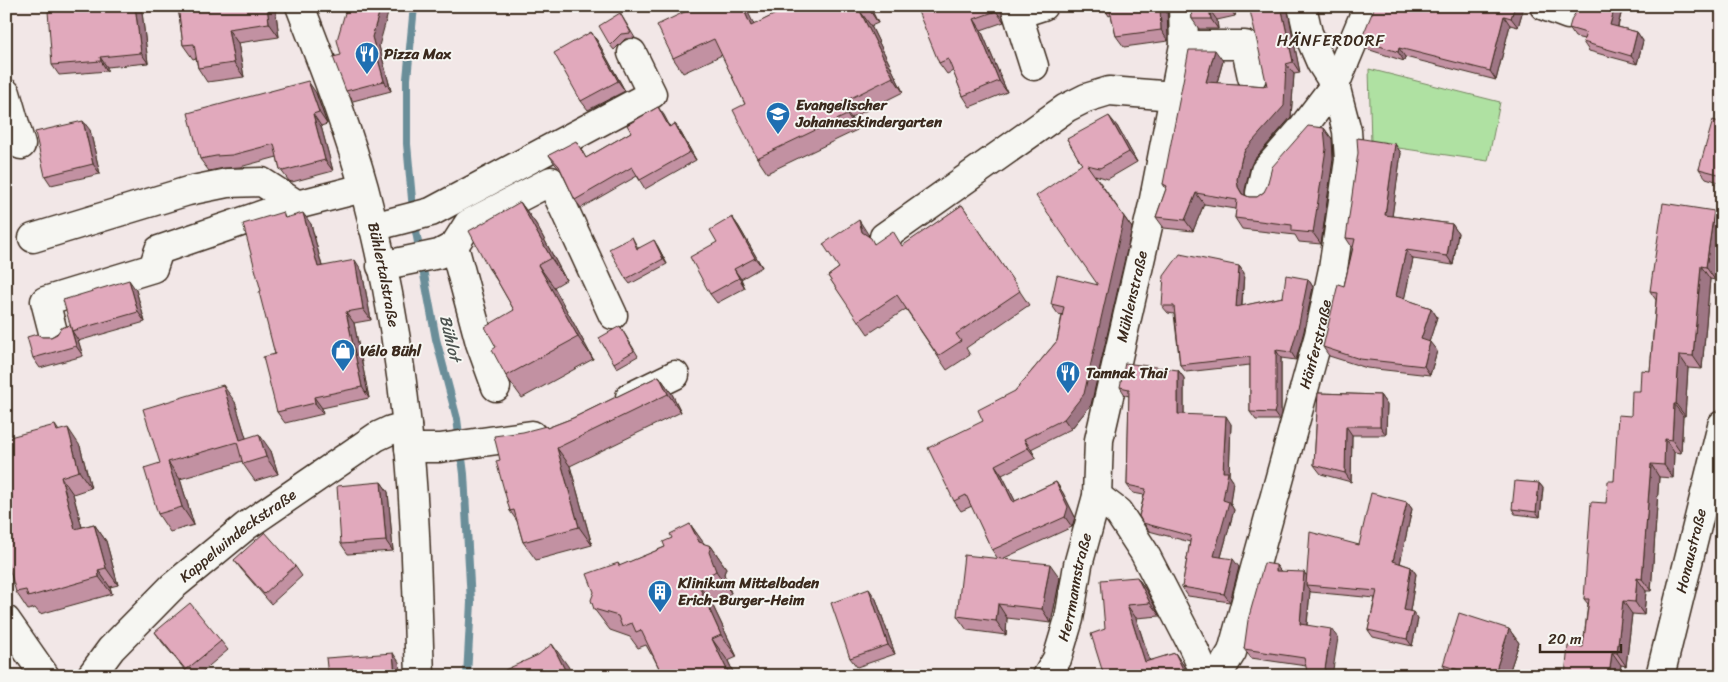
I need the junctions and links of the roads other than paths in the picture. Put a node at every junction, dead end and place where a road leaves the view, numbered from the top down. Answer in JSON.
{"nodes":[{"id":1,"x":300,"y":6,"type":"edge"},
{"id":2,"x":1183,"y":6,"type":"edge"},
{"id":3,"x":1302,"y":6,"type":"edge"},
{"id":4,"x":1368,"y":6,"type":"edge"},
{"id":5,"x":1025,"y":9,"type":"edge"},
{"id":6,"x":1184,"y":45,"type":"junction"},
{"id":7,"x":632,"y":53,"type":"dead end"},
{"id":8,"x":1034,"y":66,"type":"dead end"},
{"id":9,"x":1252,"y":78,"type":"dead end"},
{"id":10,"x":1335,"y":85,"type":"junction"},
{"id":11,"x":6,"y":93,"type":"edge"},
{"id":12,"x":1174,"y":96,"type":"junction"},
{"id":13,"x":21,"y":145,"type":"dead end"},
{"id":14,"x":363,"y":188,"type":"junction"},
{"id":15,"x":1260,"y":193,"type":"edge"},
{"id":16,"x":296,"y":204,"type":"junction"},
{"id":17,"x":385,"y":225,"type":"junction"},
{"id":18,"x":884,"y":237,"type":"edge"},
{"id":19,"x":33,"y":238,"type":"dead end"},
{"id":20,"x":446,"y":250,"type":"junction"},
{"id":21,"x":392,"y":264,"type":"junction"},
{"id":22,"x":613,"y":316,"type":"dead end"},
{"id":23,"x":53,"y":332,"type":"dead end"},
{"id":24,"x":675,"y":375,"type":"dead end"},
{"id":25,"x":496,"y":387,"type":"edge"},
{"id":26,"x":605,"y":409,"type":"edge"},
{"id":27,"x":1722,"y":426,"type":"edge"},
{"id":28,"x":552,"y":430,"type":"edge"},
{"id":29,"x":408,"y":437,"type":"junction"},
{"id":30,"x":1097,"y":496,"type":"junction"},
{"id":31,"x":6,"y":620,"type":"edge"},
{"id":32,"x":45,"y":676,"type":"edge"},
{"id":33,"x":91,"y":676,"type":"edge"},
{"id":34,"x":420,"y":676,"type":"edge"},
{"id":35,"x":1047,"y":676,"type":"edge"},
{"id":36,"x":1206,"y":676,"type":"edge"},
{"id":37,"x":1213,"y":676,"type":"edge"},
{"id":38,"x":1660,"y":676,"type":"edge"}],
"edges":[{"from":1,"to":14,"type":"street","name":"Bühlertalstraße"},
{"from":2,"to":6,"type":"street","name":"Mühlenstraße"},
{"from":3,"to":10,"type":"street","name":"Hänferstraße"},
{"from":4,"to":10,"type":"street"},
{"from":5,"to":8,"type":"street"},
{"from":6,"to":9,"type":"street"},
{"from":6,"to":12,"type":"street","name":"Mühlenstraße"},
{"from":7,"to":17,"type":"street"},
{"from":10,"to":15,"type":"street"},
{"from":10,"to":37,"type":"street","name":"Hänferstraße"},
{"from":11,"to":13,"type":"street"},
{"from":12,"to":18,"type":"street"},
{"from":12,"to":30,"type":"street","name":"Mühlenstraße"},
{"from":14,"to":16,"type":"street"},
{"from":14,"to":17,"type":"street","name":"Bühlertalstraße"},
{"from":16,"to":19,"type":"street"},
{"from":16,"to":23,"type":"street"},
{"from":17,"to":21,"type":"street","name":"Bühlertalstraße"},
{"from":20,"to":21,"type":"street"},
{"from":20,"to":22,"type":"street"},
{"from":20,"to":25,"type":"street"},
{"from":21,"to":29,"type":"street","name":"Bühlertalstraße"},
{"from":24,"to":26,"type":"street"},
{"from":27,"to":38,"type":"street","name":"Honaustraße"},
{"from":28,"to":29,"type":"street","name":"Kappelwindeckstraße"},
{"from":29,"to":33,"type":"street","name":"Kappelwindeckstraße"},
{"from":29,"to":34,"type":"street","name":"Bühlertalstraße"},
{"from":30,"to":35,"type":"street","name":"Herrmannstraße"},
{"from":30,"to":36,"type":"street"},
{"from":31,"to":32,"type":"street"}]}
